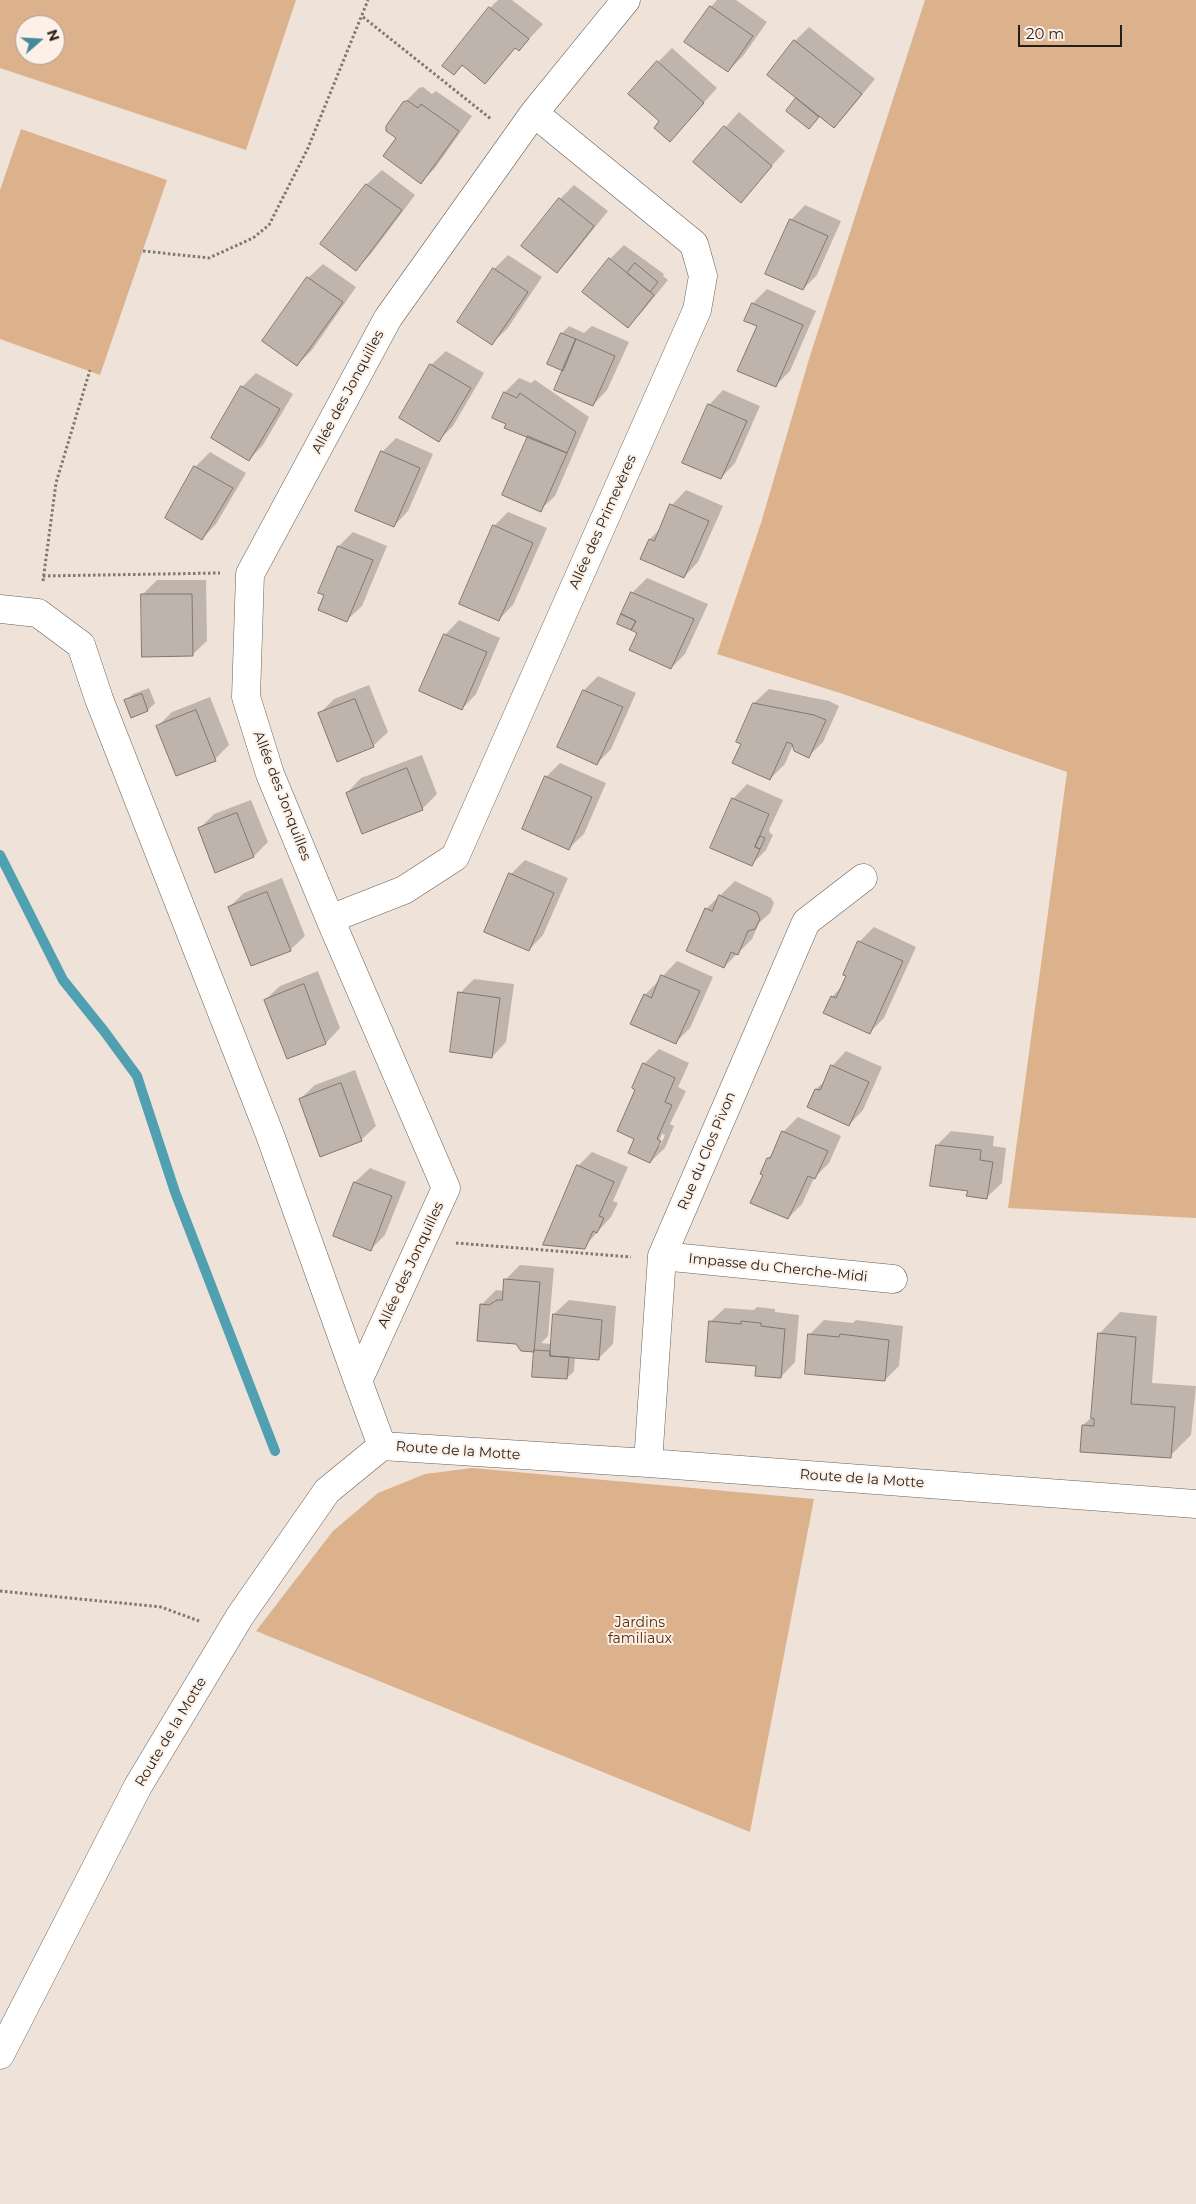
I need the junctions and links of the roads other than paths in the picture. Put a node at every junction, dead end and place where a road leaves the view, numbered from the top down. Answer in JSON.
{"nodes":[{"id":1,"x":626,"y":0,"type":"edge"},
{"id":2,"x":534,"y":114,"type":"junction"},
{"id":3,"x":0,"y":609,"type":"edge"},
{"id":4,"x":863,"y":878,"type":"dead end"},
{"id":5,"x":330,"y":919,"type":"junction"},
{"id":6,"x":662,"y":1258,"type":"junction"},
{"id":7,"x":893,"y":1279,"type":"dead end"},
{"id":8,"x":358,"y":1381,"type":"junction"},
{"id":9,"x":382,"y":1446,"type":"junction"},
{"id":10,"x":648,"y":1463,"type":"junction"},
{"id":11,"x":1196,"y":1504,"type":"edge"},
{"id":12,"x":0,"y":2055,"type":"edge"}],
"edges":[{"from":1,"to":2,"type":"street","name":"Allée des Jonquilles"},
{"from":2,"to":5,"type":"street","name":"Allée des Jonquilles"},
{"from":2,"to":5,"type":"street","name":"Allée des Primevères"},
{"from":3,"to":8,"type":"street"},
{"from":4,"to":6,"type":"street","name":"Rue du Clos Pivon"},
{"from":5,"to":8,"type":"street","name":"Allée des Jonquilles"},
{"from":6,"to":7,"type":"street","name":"Impasse du Cherche-Midi"},
{"from":6,"to":10,"type":"street","name":"Rue du Clos Pivon"},
{"from":8,"to":9,"type":"street"},
{"from":9,"to":10,"type":"street","name":"Route de la Motte"},
{"from":9,"to":12,"type":"street","name":"Route de la Motte"},
{"from":10,"to":11,"type":"street","name":"Route de la Motte"}]}
